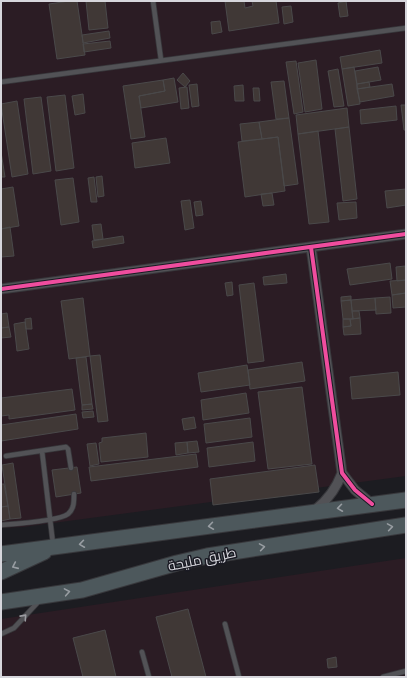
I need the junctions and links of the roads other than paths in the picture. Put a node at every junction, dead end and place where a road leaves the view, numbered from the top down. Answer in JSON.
{"nodes":[{"id":1,"x":153,"y":1,"type":"edge"},
{"id":2,"x":406,"y":28,"type":"edge"},
{"id":3,"x":161,"y":60,"type":"junction"},
{"id":4,"x":1,"y":82,"type":"edge"},
{"id":5,"x":406,"y":234,"type":"edge"},
{"id":6,"x":311,"y":247,"type":"junction"},
{"id":7,"x":1,"y":289,"type":"edge"},
{"id":8,"x":42,"y":451,"type":"junction"},
{"id":9,"x":6,"y":456,"type":"dead end"},
{"id":10,"x":71,"y":468,"type":"dead end"},
{"id":11,"x":342,"y":473,"type":"junction"},
{"id":12,"x":74,"y":494,"type":"dead end"},
{"id":13,"x":406,"y":500,"type":"edge"},
{"id":14,"x":372,"y":504,"type":"junction"},
{"id":15,"x":313,"y":512,"type":"junction"},
{"id":16,"x":51,"y":519,"type":"junction"},
{"id":17,"x":406,"y":525,"type":"edge"},
{"id":18,"x":1,"y":526,"type":"edge"},
{"id":19,"x":54,"y":548,"type":"junction"},
{"id":20,"x":1,"y":554,"type":"edge"},
{"id":21,"x":1,"y":572,"type":"edge"},
{"id":22,"x":43,"y":596,"type":"junction"},
{"id":23,"x":1,"y":602,"type":"edge"},
{"id":24,"x":225,"y":624,"type":"dead end"},
{"id":25,"x":1,"y":634,"type":"edge"},
{"id":26,"x":142,"y":652,"type":"dead end"},
{"id":27,"x":406,"y":671,"type":"edge"},
{"id":28,"x":149,"y":677,"type":"edge"},
{"id":29,"x":239,"y":677,"type":"edge"},
{"id":30,"x":383,"y":677,"type":"edge"}],
"edges":[{"from":1,"to":3,"type":"lane"},
{"from":2,"to":3,"type":"lane"},
{"from":3,"to":4,"type":"lane"},
{"from":5,"to":6,"type":"street"},
{"from":6,"to":7,"type":"street"},
{"from":6,"to":11,"type":"street"},
{"from":8,"to":9,"type":"lane"},
{"from":8,"to":10,"type":"lane"},
{"from":8,"to":16,"type":"lane"},
{"from":11,"to":14,"type":"street"},
{"from":11,"to":15,"type":"street"},
{"from":12,"to":16,"type":"lane"},
{"from":13,"to":14,"type":"main road","name":"طريق مليحة"},
{"from":14,"to":15,"type":"main road","name":"طريق مليحة","one_way":true},
{"from":15,"to":19,"type":"main road","name":"طريق مليحة","one_way":true},
{"from":16,"to":18,"type":"lane"},
{"from":16,"to":19,"type":"lane"},
{"from":22,"to":17,"type":"main road","name":"طريق مليحة","one_way":true},
{"from":19,"to":20,"type":"main road","name":"طريق مليحة"},
{"from":19,"to":21,"type":"main road","one_way":true},
{"from":22,"to":23,"type":"main road","name":"طريق مليحة"},
{"from":25,"to":22,"type":"lane","one_way":true},
{"from":24,"to":29,"type":"lane"},
{"from":26,"to":28,"type":"lane"},
{"from":27,"to":30,"type":"lane"}]}
